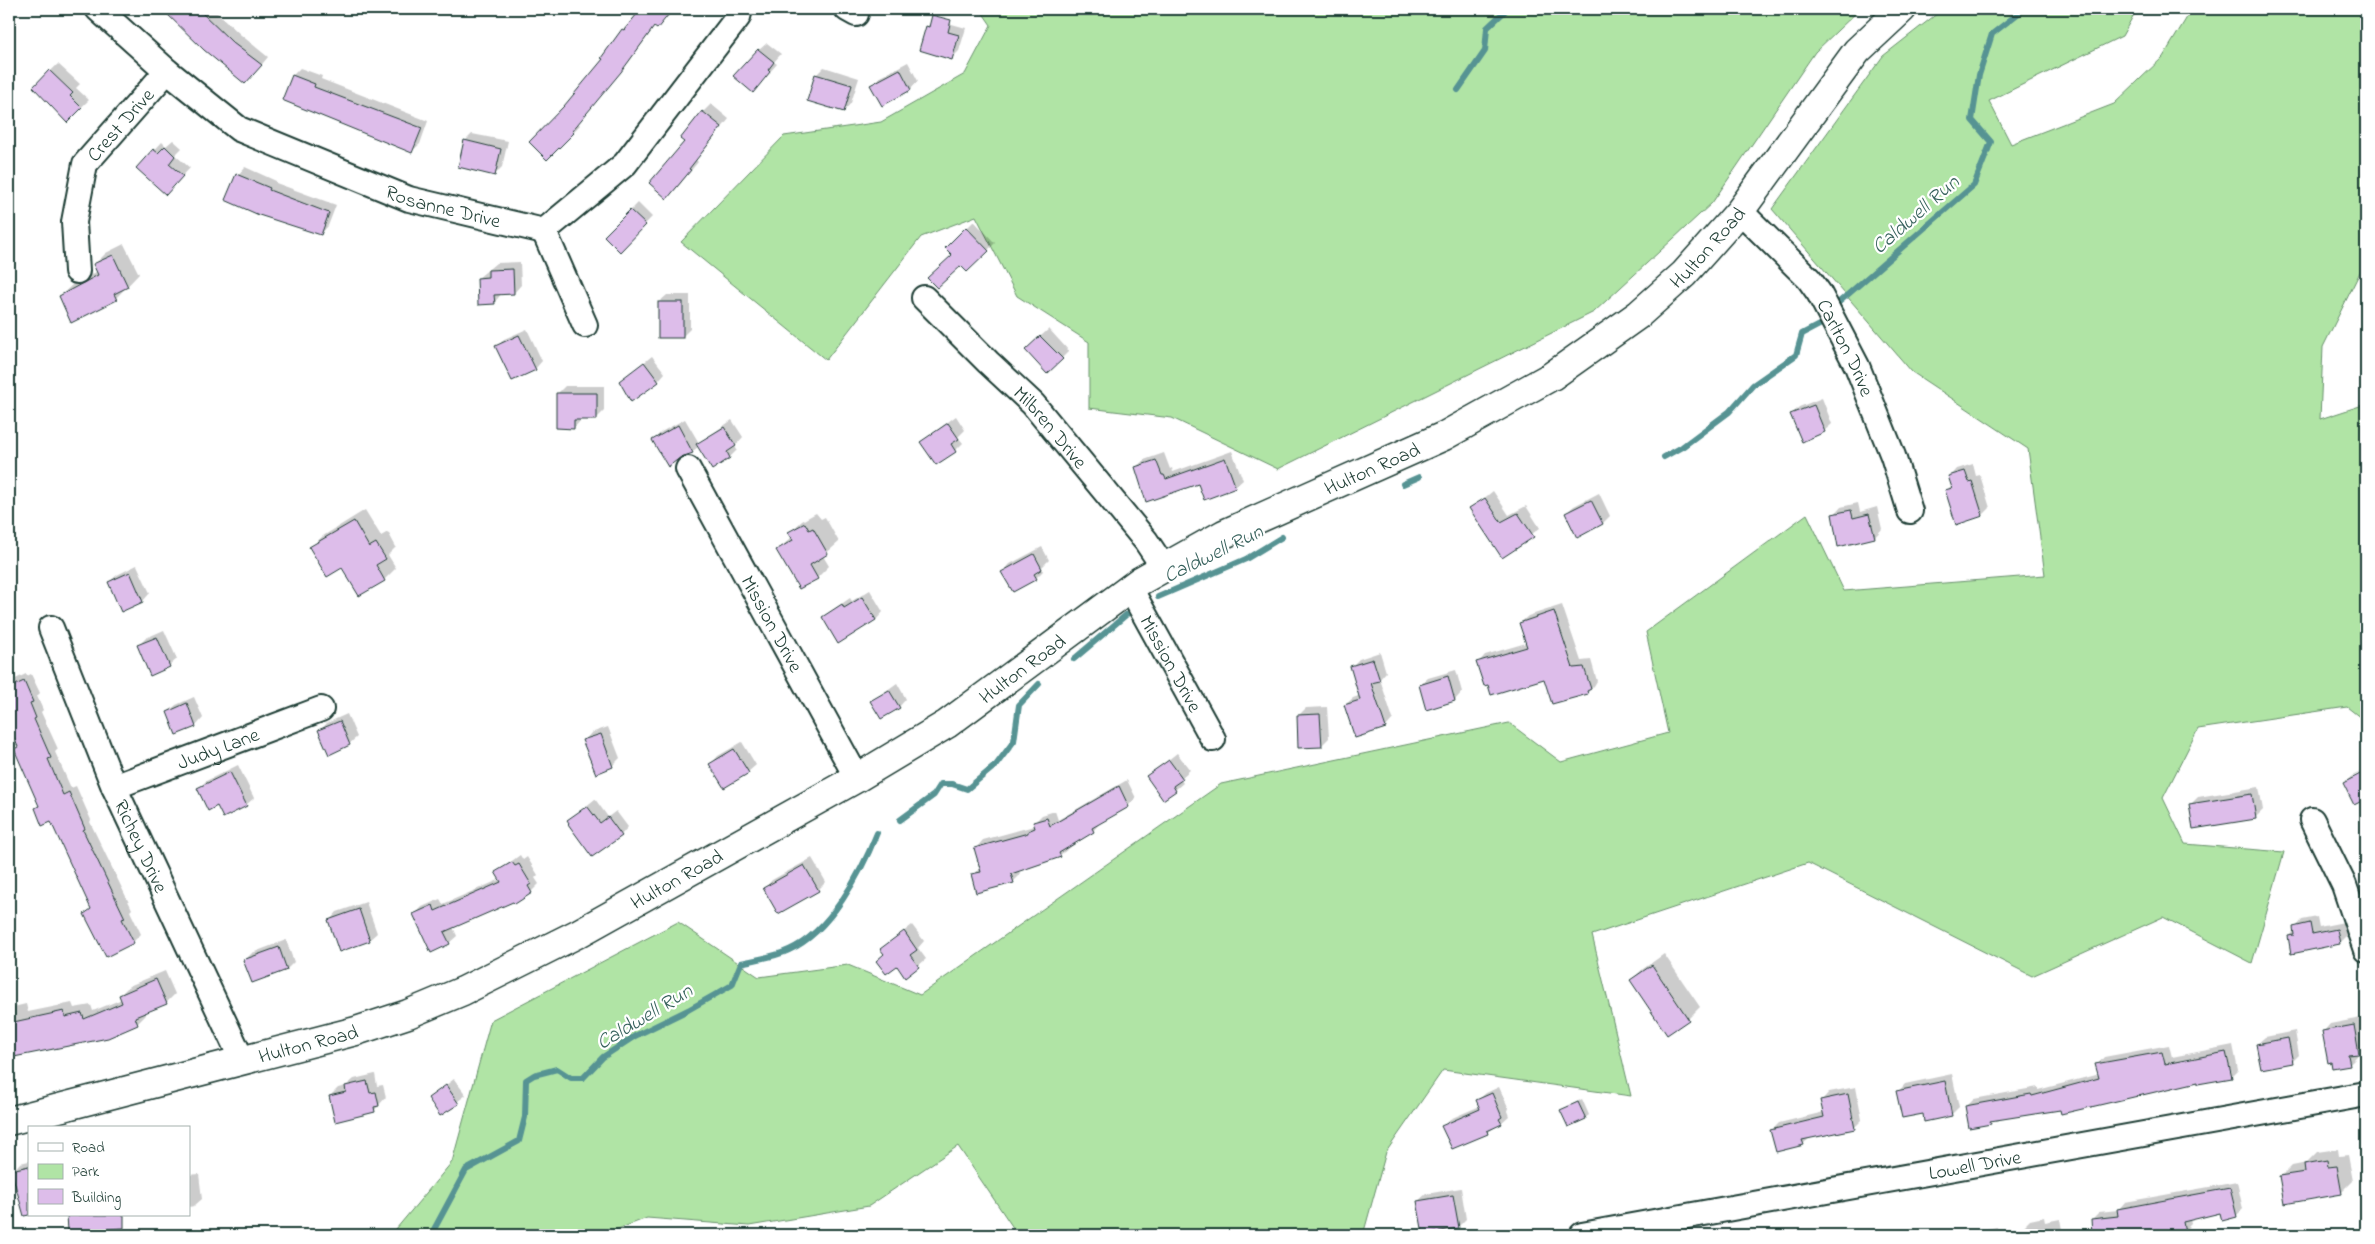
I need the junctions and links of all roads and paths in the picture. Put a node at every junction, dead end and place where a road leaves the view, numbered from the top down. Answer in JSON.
{"nodes":[{"id":1,"x":98,"y":9,"type":"edge"},
{"id":2,"x":740,"y":9,"type":"edge"},
{"id":3,"x":1902,"y":9,"type":"edge"},
{"id":4,"x":167,"y":71,"type":"junction"},
{"id":5,"x":1740,"y":211,"type":"junction"},
{"id":6,"x":544,"y":231,"type":"junction"},
{"id":7,"x":77,"y":271,"type":"dead end"},
{"id":8,"x":924,"y":298,"type":"dead end"},
{"id":9,"x":585,"y":325,"type":"dead end"},
{"id":10,"x":688,"y":469,"type":"dead end"},
{"id":11,"x":1910,"y":511,"type":"dead end"},
{"id":12,"x":1164,"y":568,"type":"junction"},
{"id":13,"x":1130,"y":588,"type":"junction"},
{"id":14,"x":51,"y":628,"type":"dead end"},
{"id":15,"x":321,"y":709,"type":"dead end"},
{"id":16,"x":1214,"y":738,"type":"dead end"},
{"id":17,"x":857,"y":778,"type":"junction"},
{"id":18,"x":114,"y":787,"type":"junction"},
{"id":19,"x":2312,"y":820,"type":"dead end"},
{"id":20,"x":2366,"y":950,"type":"edge"},
{"id":21,"x":242,"y":1060,"type":"junction"},
{"id":22,"x":2366,"y":1094,"type":"edge"},
{"id":23,"x":9,"y":1121,"type":"edge"},
{"id":24,"x":1582,"y":1235,"type":"edge"}],
"edges":[{"from":1,"to":4,"type":"street","name":"Rosanne Drive"},
{"from":2,"to":6,"type":"street"},
{"from":3,"to":5,"type":"main road","name":"Hulton Road"},
{"from":4,"to":6,"type":"street","name":"Rosanne Drive"},
{"from":4,"to":7,"type":"street","name":"Crest Drive"},
{"from":5,"to":11,"type":"street","name":"Carlton Drive"},
{"from":5,"to":12,"type":"main road","name":"Hulton Road"},
{"from":6,"to":9,"type":"street"},
{"from":8,"to":12,"type":"street","name":"Milbren Drive"},
{"from":10,"to":17,"type":"street","name":"Mission Drive"},
{"from":12,"to":13,"type":"main road","name":"Hulton Road"},
{"from":13,"to":16,"type":"street","name":"Mission Drive"},
{"from":13,"to":17,"type":"main road","name":"Hulton Road"},
{"from":14,"to":18,"type":"street","name":"Richey Drive"},
{"from":15,"to":18,"type":"street","name":"Judy Lane"},
{"from":17,"to":21,"type":"main road","name":"Hulton Road"},
{"from":18,"to":21,"type":"street","name":"Richey Drive"},
{"from":19,"to":20,"type":"street"},
{"from":21,"to":23,"type":"main road","name":"Hulton Road"},
{"from":22,"to":24,"type":"street","name":"Lowell Drive"}]}
